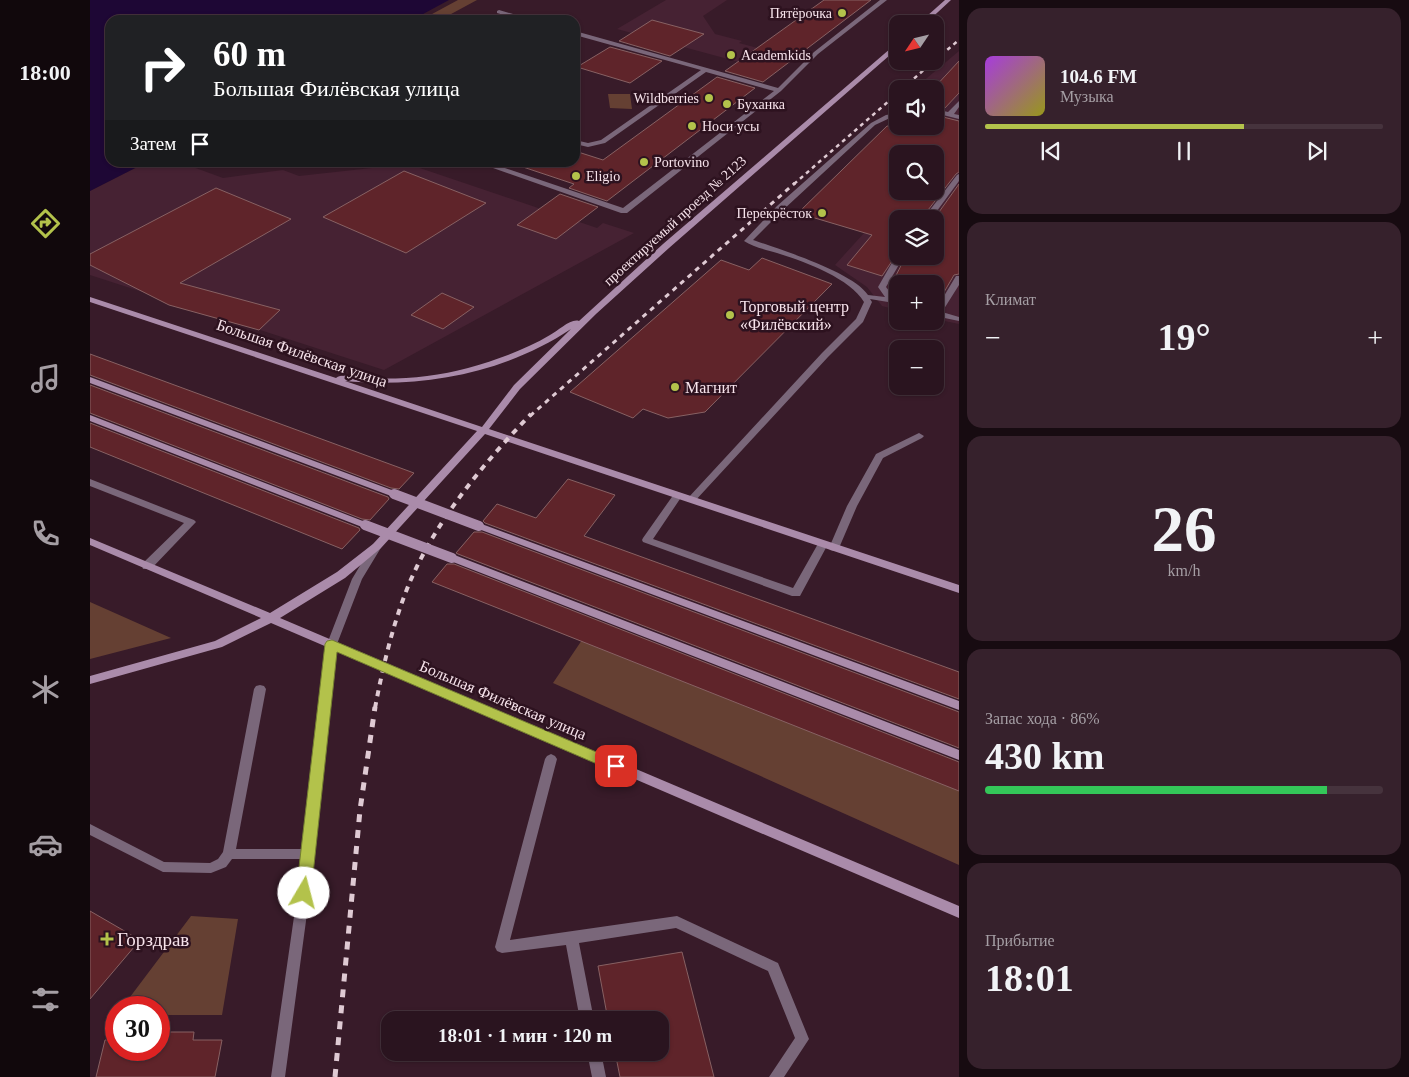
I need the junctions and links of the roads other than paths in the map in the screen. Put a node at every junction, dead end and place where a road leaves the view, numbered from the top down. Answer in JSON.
{"nodes":[{"id":1,"x":884,"y":0,"type":"edge"},
{"id":2,"x":948,"y":0,"type":"edge"},
{"id":3,"x":499,"y":12,"type":"dead end"},
{"id":4,"x":510,"y":15,"type":"edge"},
{"id":5,"x":931,"y":15,"type":"edge"},
{"id":6,"x":580,"y":34,"type":"edge"},
{"id":7,"x":889,"y":52,"type":"edge"},
{"id":8,"x":706,"y":69,"type":"junction"},
{"id":9,"x":780,"y":90,"type":"junction"},
{"id":10,"x":959,"y":103,"type":"edge"},
{"id":11,"x":944,"y":113,"type":"edge"},
{"id":12,"x":950,"y":114,"type":"junction"},
{"id":13,"x":889,"y":116,"type":"edge"},
{"id":14,"x":959,"y":116,"type":"edge"},
{"id":15,"x":580,"y":143,"type":"edge"},
{"id":16,"x":495,"y":167,"type":"edge"},
{"id":17,"x":959,"y":176,"type":"edge"},
{"id":18,"x":934,"y":210,"type":"edge"},
{"id":19,"x":895,"y":265,"type":"edge"},
{"id":20,"x":959,"y":278,"type":"edge"},
{"id":21,"x":889,"y":295,"type":"edge"},
{"id":22,"x":865,"y":297,"type":"junction"},
{"id":23,"x":90,"y":299,"type":"edge"},
{"id":24,"x":889,"y":300,"type":"edge"},
{"id":25,"x":944,"y":301,"type":"edge"},
{"id":26,"x":593,"y":312,"type":"junction"},
{"id":27,"x":944,"y":315,"type":"edge"},
{"id":28,"x":959,"y":319,"type":"edge"},
{"id":29,"x":319,"y":376,"type":"junction"},
{"id":30,"x":90,"y":380,"type":"edge"},
{"id":31,"x":90,"y":418,"type":"edge"},
{"id":32,"x":483,"y":431,"type":"junction"},
{"id":33,"x":919,"y":436,"type":"dead end"},
{"id":34,"x":90,"y":482,"type":"edge"},
{"id":35,"x":677,"y":496,"type":"junction"},
{"id":36,"x":691,"y":500,"type":"junction"},
{"id":37,"x":90,"y":542,"type":"edge"},
{"id":38,"x":823,"y":544,"type":"junction"},
{"id":39,"x":377,"y":546,"type":"junction"},
{"id":40,"x":834,"y":548,"type":"junction"},
{"id":41,"x":147,"y":566,"type":"junction"},
{"id":42,"x":959,"y":589,"type":"edge"},
{"id":43,"x":269,"y":619,"type":"junction"},
{"id":44,"x":332,"y":644,"type":"junction"},
{"id":45,"x":90,"y":680,"type":"edge"},
{"id":46,"x":260,"y":689,"type":"dead end"},
{"id":47,"x":959,"y":706,"type":"edge"},
{"id":48,"x":959,"y":754,"type":"edge"},
{"id":49,"x":551,"y":759,"type":"dead end"},
{"id":50,"x":90,"y":829,"type":"edge"},
{"id":51,"x":229,"y":854,"type":"junction"},
{"id":52,"x":309,"y":854,"type":"junction"},
{"id":53,"x":959,"y":912,"type":"edge"},
{"id":54,"x":571,"y":938,"type":"junction"},
{"id":55,"x":585,"y":1011,"type":"edge"},
{"id":56,"x":596,"y":1061,"type":"edge"},
{"id":57,"x":278,"y":1077,"type":"edge"},
{"id":58,"x":599,"y":1077,"type":"edge"},
{"id":59,"x":776,"y":1077,"type":"edge"}],
"edges":[{"from":1,"to":9,"type":"street"},
{"from":2,"to":5,"type":"street"},
{"from":3,"to":4,"type":"street"},
{"from":6,"to":8,"type":"street"},
{"from":7,"to":26,"type":"street","name":"проектируемый проезд № 2123"},
{"from":8,"to":9,"type":"street"},
{"from":8,"to":15,"type":"street"},
{"from":9,"to":16,"type":"street"},
{"from":10,"to":12,"type":"street"},
{"from":11,"to":12,"type":"street"},
{"from":12,"to":14,"type":"street"},
{"from":13,"to":22,"type":"street"},
{"from":17,"to":18,"type":"street"},
{"from":19,"to":21,"type":"street"},
{"from":20,"to":25,"type":"street"},
{"from":22,"to":24,"type":"street"},
{"from":22,"to":36,"type":"street"},
{"from":23,"to":29,"type":"street","name":"Большая Филёвская улица"},
{"from":26,"to":29,"type":"street"},
{"from":26,"to":32,"type":"street","name":"проектируемый проезд № 2123"},
{"from":27,"to":28,"type":"street"},
{"from":29,"to":32,"type":"street","name":"Большая Филёвская улица"},
{"from":30,"to":47,"type":"street","bridge":true},
{"from":31,"to":48,"type":"street","bridge":true},
{"from":32,"to":35,"type":"street","name":"Большая Филёвская улица"},
{"from":32,"to":39,"type":"street","name":"проектируемый проезд № 2123"},
{"from":33,"to":40,"type":"street"},
{"from":34,"to":41,"type":"street"},
{"from":35,"to":36,"type":"street","name":"Большая Филёвская улица"},
{"from":35,"to":38,"type":"street"},
{"from":36,"to":38,"type":"street","name":"Большая Филёвская улица"},
{"from":37,"to":41,"type":"street","name":"Большая Филёвская улица"},
{"from":38,"to":40,"type":"street","name":"Большая Филёвская улица"},
{"from":39,"to":43,"type":"street","name":"проектируемый проезд № 2123"},
{"from":39,"to":44,"type":"street"},
{"from":40,"to":42,"type":"street","name":"Большая Филёвская улица"},
{"from":41,"to":43,"type":"street","name":"Большая Филёвская улица"},
{"from":43,"to":44,"type":"street","name":"Большая Филёвская улица"},
{"from":43,"to":45,"type":"street","name":"проектируемый проезд № 2123"},
{"from":44,"to":52,"type":"street"},
{"from":44,"to":53,"type":"street","name":"Большая Филёвская улица"},
{"from":46,"to":51,"type":"street"},
{"from":49,"to":54,"type":"street"},
{"from":50,"to":51,"type":"street"},
{"from":51,"to":52,"type":"street"},
{"from":52,"to":57,"type":"street"},
{"from":54,"to":55,"type":"street"},
{"from":54,"to":59,"type":"street"},
{"from":56,"to":58,"type":"street"}]}
